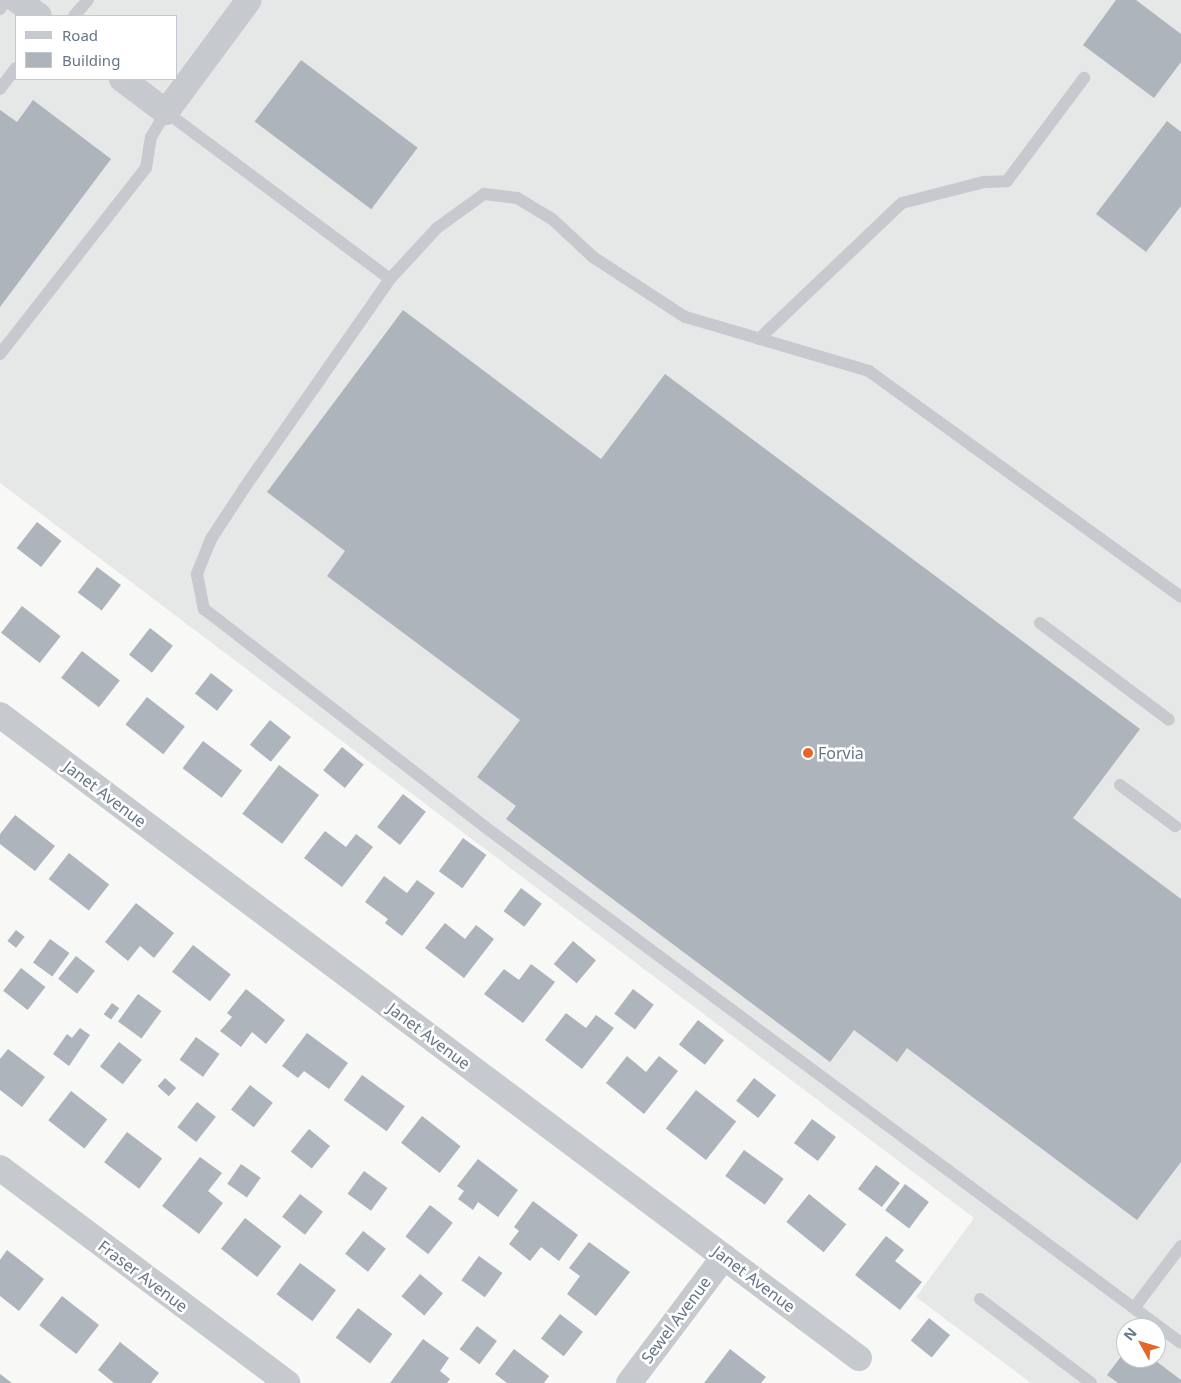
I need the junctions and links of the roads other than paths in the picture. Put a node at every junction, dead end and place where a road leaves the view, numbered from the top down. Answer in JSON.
{"nodes":[{"id":1,"x":7,"y":0,"type":"edge"},
{"id":2,"x":17,"y":0,"type":"edge"},
{"id":3,"x":88,"y":0,"type":"edge"},
{"id":4,"x":249,"y":0,"type":"edge"},
{"id":5,"x":0,"y":9,"type":"edge"},
{"id":6,"x":38,"y":15,"type":"edge"},
{"id":7,"x":75,"y":15,"type":"edge"},
{"id":8,"x":15,"y":69,"type":"edge"},
{"id":9,"x":1084,"y":78,"type":"dead end"},
{"id":10,"x":123,"y":80,"type":"edge"},
{"id":11,"x":0,"y":89,"type":"edge"},
{"id":12,"x":166,"y":112,"type":"junction"},
{"id":13,"x":390,"y":279,"type":"junction"},
{"id":14,"x":759,"y":338,"type":"junction"},
{"id":15,"x":0,"y":354,"type":"edge"},
{"id":16,"x":1181,"y":596,"type":"edge"},
{"id":17,"x":1040,"y":623,"type":"dead end"},
{"id":18,"x":0,"y":715,"type":"edge"},
{"id":19,"x":1170,"y":720,"type":"dead end"},
{"id":20,"x":1120,"y":785,"type":"dead end"},
{"id":21,"x":1175,"y":826,"type":"dead end"},
{"id":22,"x":0,"y":1168,"type":"edge"},
{"id":23,"x":1181,"y":1246,"type":"edge"},
{"id":24,"x":724,"y":1257,"type":"junction"},
{"id":25,"x":980,"y":1299,"type":"dead end"},
{"id":26,"x":1134,"y":1308,"type":"junction"},
{"id":27,"x":1181,"y":1343,"type":"edge"},
{"id":28,"x":859,"y":1358,"type":"dead end"},
{"id":29,"x":286,"y":1383,"type":"edge"},
{"id":30,"x":629,"y":1383,"type":"edge"},
{"id":31,"x":1091,"y":1383,"type":"edge"}],
"edges":[{"from":1,"to":5,"type":"lane"},
{"from":2,"to":6,"type":"street"},
{"from":3,"to":7,"type":"lane"},
{"from":4,"to":12,"type":"street"},
{"from":8,"to":11,"type":"lane"},
{"from":9,"to":14,"type":"lane"},
{"from":10,"to":12,"type":"street"},
{"from":12,"to":13,"type":"lane"},
{"from":12,"to":15,"type":"lane"},
{"from":13,"to":14,"type":"lane"},
{"from":13,"to":26,"type":"lane"},
{"from":14,"to":16,"type":"lane"},
{"from":17,"to":19,"type":"lane"},
{"from":18,"to":24,"type":"street","name":"Janet Avenue"},
{"from":20,"to":21,"type":"lane"},
{"from":22,"to":29,"type":"street","name":"Fraser Avenue"},
{"from":23,"to":26,"type":"lane"},
{"from":24,"to":28,"type":"street","name":"Janet Avenue"},
{"from":24,"to":30,"type":"street","name":"Sewel Avenue"},
{"from":25,"to":31,"type":"lane"},
{"from":26,"to":27,"type":"lane"}]}
